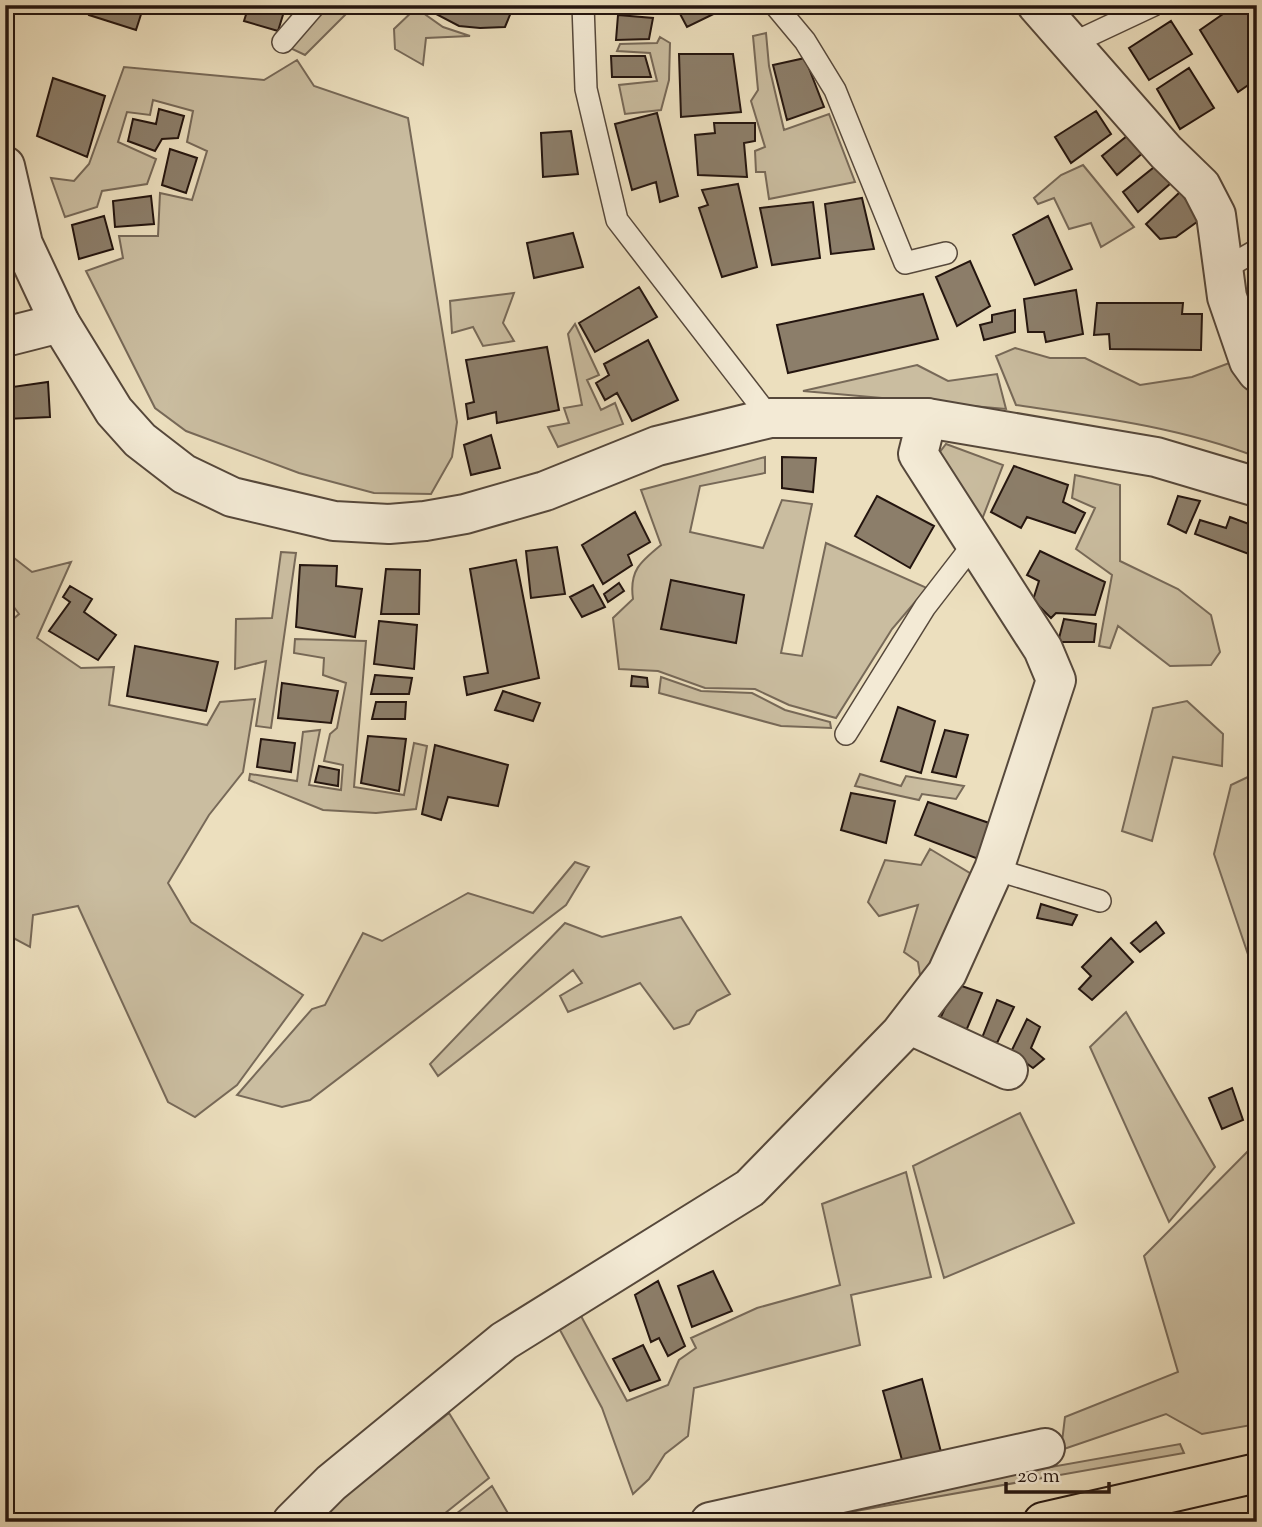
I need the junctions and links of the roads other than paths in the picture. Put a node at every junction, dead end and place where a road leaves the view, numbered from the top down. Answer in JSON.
{"nodes":[{"id":1,"x":583,"y":5,"type":"edge"},
{"id":2,"x":775,"y":5,"type":"edge"},
{"id":3,"x":1037,"y":5,"type":"edge"},
{"id":4,"x":1154,"y":5,"type":"edge"},
{"id":5,"x":314,"y":6,"type":"edge"},
{"id":6,"x":283,"y":42,"type":"dead end"},
{"id":7,"x":1071,"y":44,"type":"junction"},
{"id":8,"x":5,"y":166,"type":"edge"},
{"id":9,"x":1257,"y":250,"type":"edge"},
{"id":10,"x":946,"y":253,"type":"dead end"},
{"id":11,"x":1224,"y":269,"type":"junction"},
{"id":12,"x":60,"y":323,"type":"junction"},
{"id":13,"x":5,"y":337,"type":"edge"},
{"id":14,"x":1257,"y":372,"type":"edge"},
{"id":15,"x":770,"y":418,"type":"junction"},
{"id":16,"x":927,"y":418,"type":"junction"},
{"id":17,"x":1257,"y":487,"type":"edge"},
{"id":18,"x":976,"y":541,"type":"junction"},
{"id":19,"x":846,"y":734,"type":"dead end"},
{"id":20,"x":994,"y":869,"type":"junction"},
{"id":21,"x":1100,"y":901,"type":"dead end"},
{"id":22,"x":908,"y":1024,"type":"junction"},
{"id":23,"x":1008,"y":1070,"type":"dead end"},
{"id":24,"x":1045,"y":1448,"type":"dead end"},
{"id":25,"x":1257,"y":1473,"type":"edge"},
{"id":26,"x":292,"y":1522,"type":"edge"},
{"id":27,"x":710,"y":1522,"type":"edge"},
{"id":28,"x":1043,"y":1522,"type":"edge"}],
"edges":[{"from":1,"to":15,"type":"lane"},
{"from":2,"to":10,"type":"lane"},
{"from":3,"to":7,"type":"street"},
{"from":4,"to":7,"type":"lane"},
{"from":5,"to":6,"type":"lane"},
{"from":7,"to":11,"type":"street"},
{"from":8,"to":12,"type":"street"},
{"from":9,"to":11,"type":"lane"},
{"from":11,"to":14,"type":"street"},
{"from":12,"to":13,"type":"street"},
{"from":12,"to":15,"type":"street"},
{"from":15,"to":16,"type":"street"},
{"from":16,"to":17,"type":"street"},
{"from":16,"to":18,"type":"street"},
{"from":18,"to":19,"type":"lane"},
{"from":18,"to":20,"type":"street"},
{"from":20,"to":21,"type":"lane"},
{"from":20,"to":22,"type":"street"},
{"from":22,"to":23,"type":"street"},
{"from":22,"to":26,"type":"street"},
{"from":24,"to":27,"type":"street"},
{"from":25,"to":28,"type":"highway"}]}
